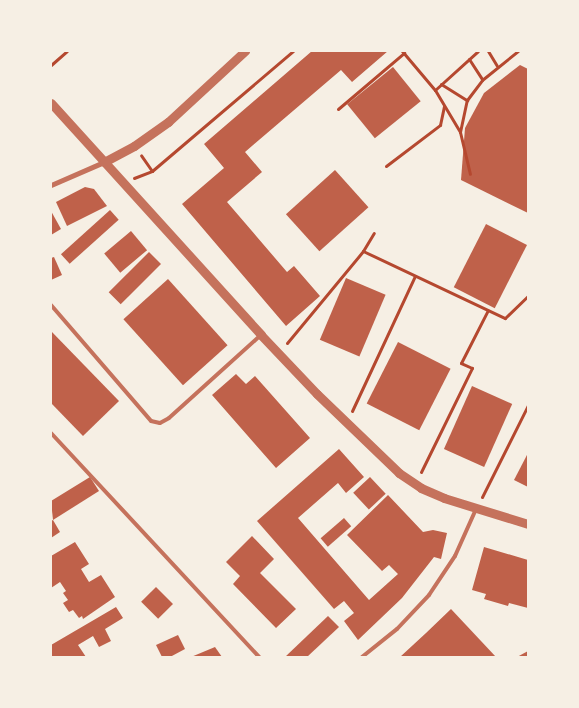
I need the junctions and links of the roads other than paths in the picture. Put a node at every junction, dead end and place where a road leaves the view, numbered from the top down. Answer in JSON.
{"nodes":[{"id":1,"x":246,"y":51,"type":"edge"},
{"id":2,"x":51,"y":103,"type":"edge"},
{"id":3,"x":104,"y":162,"type":"junction"},
{"id":4,"x":51,"y":185,"type":"edge"},
{"id":5,"x":51,"y":305,"type":"edge"},
{"id":6,"x":261,"y":335,"type":"junction"},
{"id":7,"x":51,"y":434,"type":"edge"},
{"id":8,"x":476,"y":509,"type":"junction"},
{"id":9,"x":528,"y":524,"type":"edge"},
{"id":10,"x":259,"y":657,"type":"edge"},
{"id":11,"x":362,"y":657,"type":"edge"}],
"edges":[{"from":1,"to":3,"type":"street"},
{"from":2,"to":3,"type":"street"},
{"from":3,"to":4,"type":"street"},
{"from":3,"to":6,"type":"street"},
{"from":5,"to":6,"type":"lane"},
{"from":6,"to":8,"type":"street"},
{"from":7,"to":10,"type":"lane"},
{"from":8,"to":9,"type":"street"},
{"from":8,"to":11,"type":"lane"}]}
